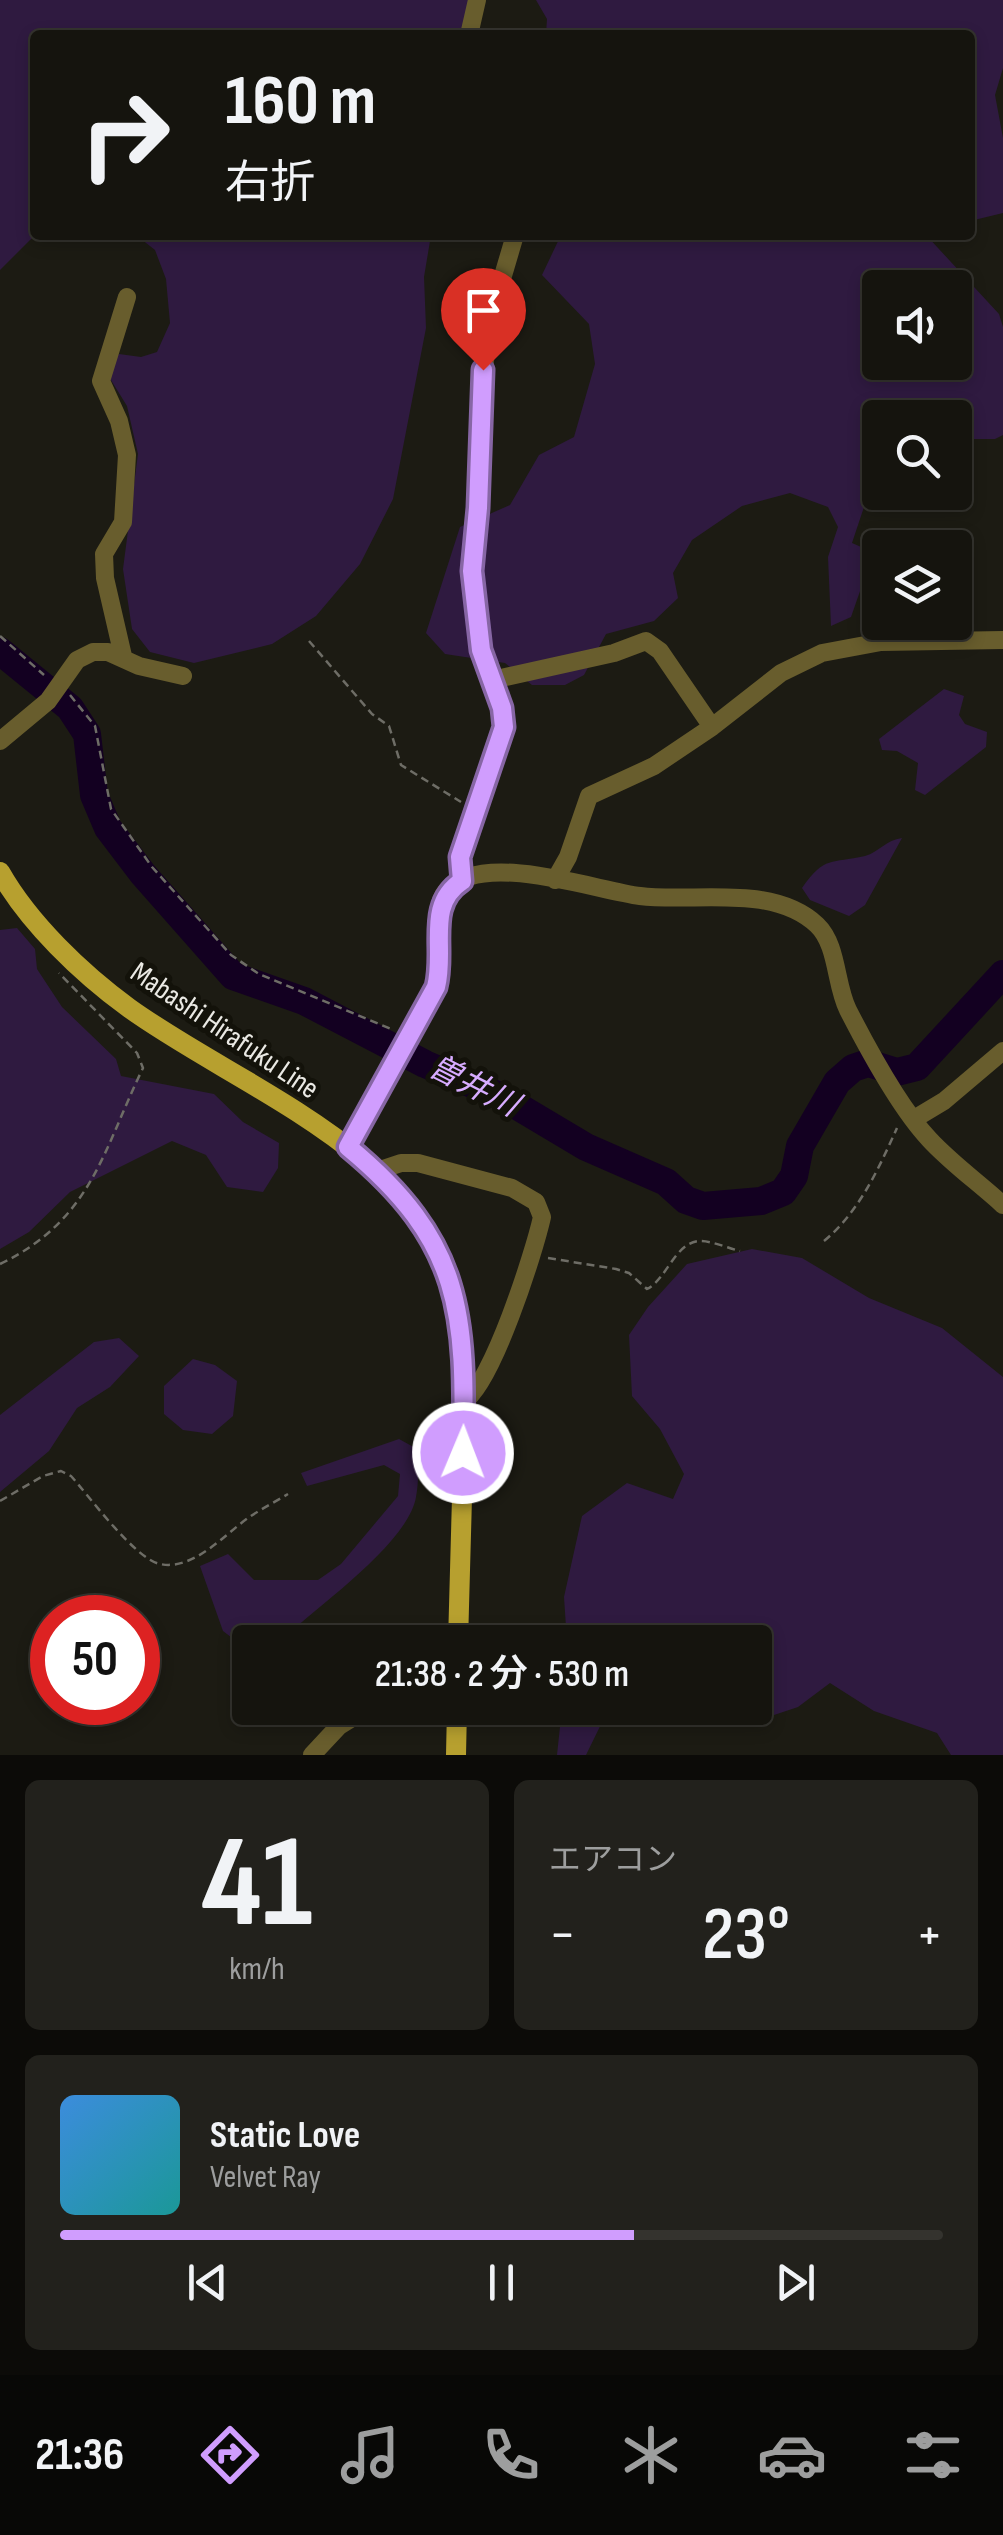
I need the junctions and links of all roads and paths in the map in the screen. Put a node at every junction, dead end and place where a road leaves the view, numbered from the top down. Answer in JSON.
{"nodes":[{"id":1,"x":478,"y":0,"type":"edge"},
{"id":2,"x":470,"y":30,"type":"edge"},
{"id":3,"x":514,"y":240,"type":"edge"},
{"id":4,"x":127,"y":296,"type":"dead end"},
{"id":5,"x":0,"y":636,"type":"edge"},
{"id":6,"x":1003,"y":640,"type":"edge"},
{"id":7,"x":309,"y":641,"type":"dead end"},
{"id":8,"x":123,"y":656,"type":"junction"},
{"id":9,"x":184,"y":676,"type":"dead end"},
{"id":10,"x":492,"y":680,"type":"junction"},
{"id":11,"x":54,"y":692,"type":"junction"},
{"id":12,"x":712,"y":727,"type":"junction"},
{"id":13,"x":0,"y":742,"type":"edge"},
{"id":14,"x":475,"y":811,"type":"junction"},
{"id":15,"x":0,"y":872,"type":"edge"},
{"id":16,"x":555,"y":880,"type":"junction"},
{"id":17,"x":462,"y":881,"type":"junction"},
{"id":18,"x":50,"y":937,"type":"junction"},
{"id":19,"x":406,"y":1047,"type":"junction"},
{"id":20,"x":1003,"y":1051,"type":"edge"},
{"id":21,"x":912,"y":1115,"type":"junction"},
{"id":22,"x":348,"y":1147,"type":"junction"},
{"id":23,"x":377,"y":1171,"type":"junction"},
{"id":24,"x":1003,"y":1205,"type":"edge"},
{"id":25,"x":824,"y":1241,"type":"dead end"},
{"id":26,"x":740,"y":1251,"type":"dead end"},
{"id":27,"x":531,"y":1255,"type":"junction"},
{"id":28,"x":0,"y":1264,"type":"edge"},
{"id":29,"x":464,"y":1401,"type":"junction"},
{"id":30,"x":288,"y":1494,"type":"dead end"},
{"id":31,"x":0,"y":1501,"type":"edge"},
{"id":32,"x":458,"y":1625,"type":"edge"},
{"id":33,"x":341,"y":1725,"type":"edge"},
{"id":34,"x":456,"y":1725,"type":"edge"},
{"id":35,"x":312,"y":1755,"type":"edge"},
{"id":36,"x":456,"y":1755,"type":"edge"}],
"edges":[{"from":1,"to":2,"type":"street"},
{"from":3,"to":10,"type":"street"},
{"from":4,"to":8,"type":"street"},
{"from":5,"to":11,"type":"path"},
{"from":6,"to":12,"type":"street"},
{"from":7,"to":14,"type":"path"},
{"from":8,"to":9,"type":"street"},
{"from":8,"to":11,"type":"street"},
{"from":10,"to":12,"type":"street"},
{"from":10,"to":14,"type":"street"},
{"from":11,"to":13,"type":"street"},
{"from":11,"to":19,"type":"path"},
{"from":12,"to":16,"type":"street"},
{"from":14,"to":17,"type":"street"},
{"from":15,"to":18,"type":"main road","name":"Mabashi Hirafuku Line"},
{"from":16,"to":17,"type":"street"},
{"from":16,"to":21,"type":"street"},
{"from":17,"to":19,"type":"street"},
{"from":18,"to":22,"type":"main road","name":"Mabashi Hirafuku Line"},
{"from":18,"to":28,"type":"path"},
{"from":19,"to":22,"type":"street"},
{"from":20,"to":21,"type":"street"},
{"from":21,"to":24,"type":"street"},
{"from":21,"to":25,"type":"path"},
{"from":22,"to":23,"type":"main road","name":"Mabashi Hirafuku Line"},
{"from":23,"to":27,"type":"street"},
{"from":23,"to":29,"type":"main road","name":"Mabashi Hirafuku Line"},
{"from":26,"to":27,"type":"path"},
{"from":27,"to":29,"type":"street"},
{"from":29,"to":32,"type":"main road","name":"Mabashi Hirafuku Line"},
{"from":30,"to":31,"type":"path"},
{"from":33,"to":35,"type":"street"},
{"from":34,"to":36,"type":"main road"}]}
